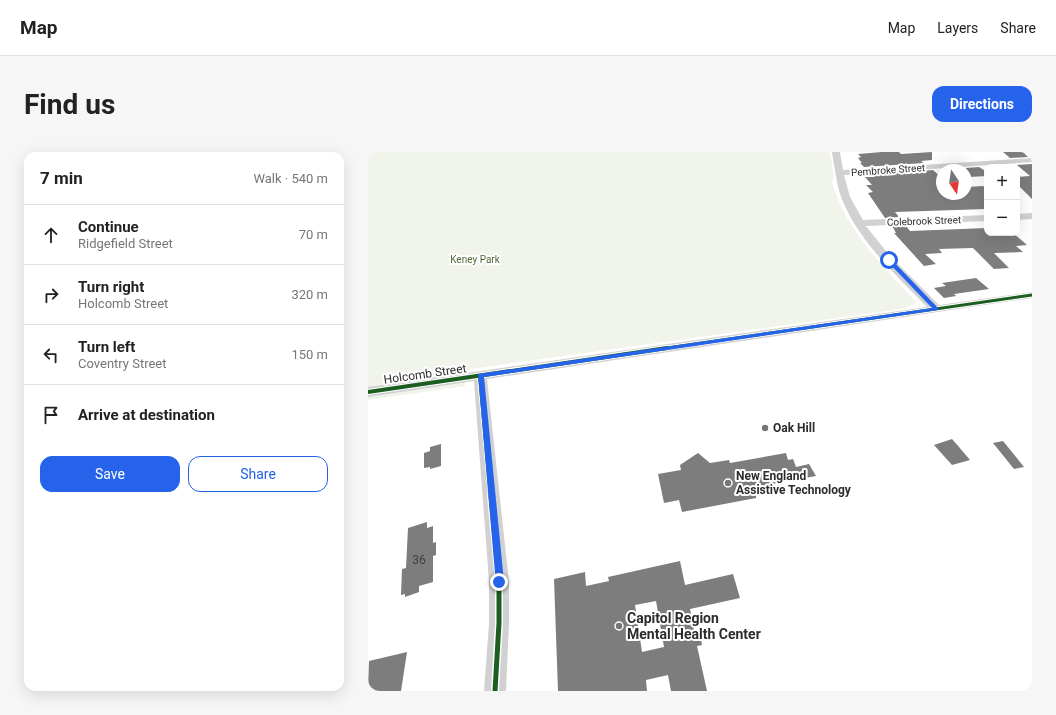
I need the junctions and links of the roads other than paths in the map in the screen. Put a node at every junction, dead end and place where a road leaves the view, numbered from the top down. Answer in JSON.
{"nodes":[{"id":1,"x":836,"y":152,"type":"edge"},
{"id":2,"x":1032,"y":160,"type":"edge"},
{"id":3,"x":840,"y":173,"type":"junction"},
{"id":4,"x":1032,"y":216,"type":"edge"},
{"id":5,"x":1020,"y":217,"type":"edge"},
{"id":6,"x":984,"y":218,"type":"edge"},
{"id":7,"x":860,"y":223,"type":"junction"},
{"id":8,"x":1032,"y":295,"type":"edge"},
{"id":9,"x":936,"y":309,"type":"junction"},
{"id":10,"x":480,"y":376,"type":"junction"},
{"id":11,"x":368,"y":392,"type":"edge"},
{"id":12,"x":495,"y":691,"type":"edge"}],
"edges":[{"from":1,"to":3,"type":"street"},
{"from":2,"to":3,"type":"street","name":"Pembroke Street"},
{"from":3,"to":7,"type":"street"},
{"from":4,"to":5,"type":"street"},
{"from":6,"to":7,"type":"street","name":"Colebrook Street"},
{"from":7,"to":9,"type":"street"},
{"from":8,"to":9,"type":"street","name":"Holcomb Street"},
{"from":9,"to":10,"type":"street","name":"Holcomb Street"},
{"from":10,"to":11,"type":"street","name":"Holcomb Street"},
{"from":10,"to":12,"type":"street"}]}
